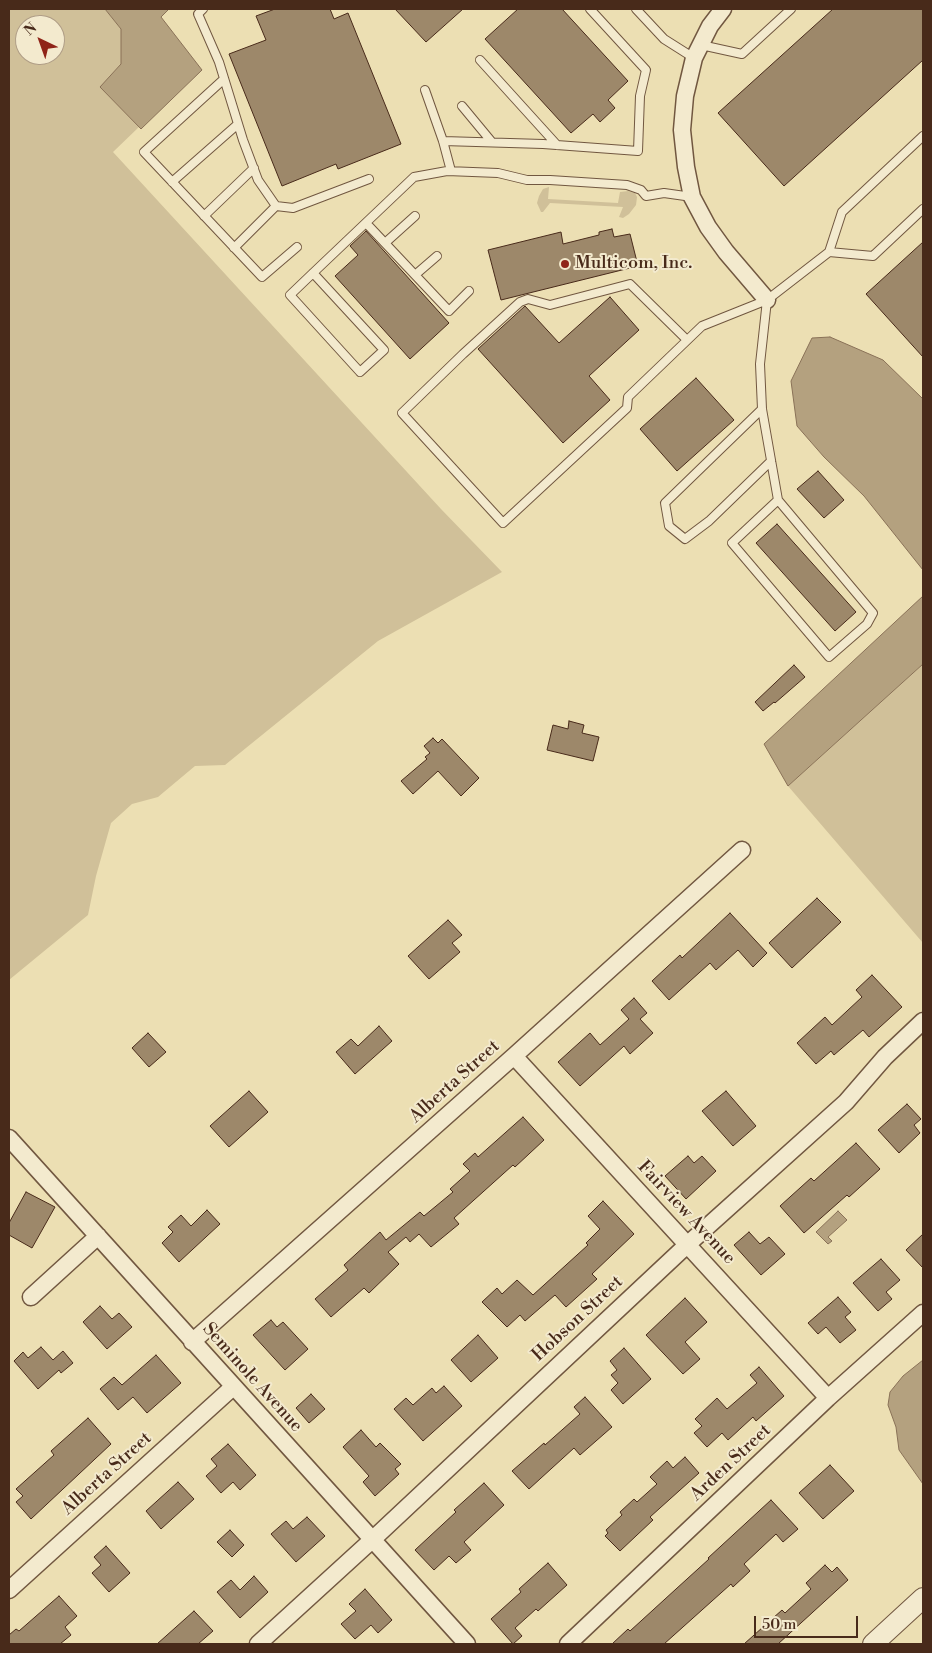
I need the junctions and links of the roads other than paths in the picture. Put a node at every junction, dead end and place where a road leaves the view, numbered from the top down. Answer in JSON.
{"nodes":[{"id":1,"x":204,"y":9,"type":"edge"},
{"id":2,"x":590,"y":9,"type":"edge"},
{"id":3,"x":636,"y":9,"type":"edge"},
{"id":4,"x":723,"y":9,"type":"edge"},
{"id":5,"x":791,"y":9,"type":"edge"},
{"id":6,"x":697,"y":51,"type":"junction"},
{"id":7,"x":480,"y":60,"type":"dead end"},
{"id":8,"x":224,"y":79,"type":"junction"},
{"id":9,"x":425,"y":90,"type":"dead end"},
{"id":10,"x":462,"y":106,"type":"dead end"},
{"id":11,"x":238,"y":124,"type":"junction"},
{"id":12,"x":923,"y":136,"type":"edge"},
{"id":13,"x":443,"y":140,"type":"junction"},
{"id":14,"x":491,"y":142,"type":"junction"},
{"id":15,"x":557,"y":145,"type":"junction"},
{"id":16,"x":254,"y":168,"type":"junction"},
{"id":17,"x":451,"y":172,"type":"junction"},
{"id":18,"x":369,"y":179,"type":"dead end"},
{"id":19,"x":172,"y":182,"type":"junction"},
{"id":20,"x":692,"y":197,"type":"junction"},
{"id":21,"x":276,"y":206,"type":"junction"},
{"id":22,"x":923,"y":209,"type":"edge"},
{"id":23,"x":204,"y":216,"type":"junction"},
{"id":24,"x":415,"y":216,"type":"dead end"},
{"id":25,"x":366,"y":223,"type":"junction"},
{"id":26,"x":385,"y":243,"type":"junction"},
{"id":27,"x":297,"y":247,"type":"dead end"},
{"id":28,"x":234,"y":248,"type":"junction"},
{"id":29,"x":830,"y":252,"type":"junction"},
{"id":30,"x":436,"y":256,"type":"dead end"},
{"id":31,"x":313,"y":273,"type":"junction"},
{"id":32,"x":416,"y":275,"type":"junction"},
{"id":33,"x":469,"y":291,"type":"dead end"},
{"id":34,"x":767,"y":300,"type":"junction"},
{"id":35,"x":687,"y":340,"type":"junction"},
{"id":36,"x":762,"y":409,"type":"junction"},
{"id":37,"x":771,"y":461,"type":"junction"},
{"id":38,"x":778,"y":500,"type":"junction"},
{"id":39,"x":742,"y":850,"type":"dead end"},
{"id":40,"x":923,"y":1021,"type":"edge"},
{"id":41,"x":514,"y":1056,"type":"junction"},
{"id":42,"x":9,"y":1138,"type":"edge"},
{"id":43,"x":98,"y":1236,"type":"junction"},
{"id":44,"x":688,"y":1244,"type":"junction"},
{"id":45,"x":31,"y":1297,"type":"dead end"},
{"id":46,"x":923,"y":1313,"type":"edge"},
{"id":47,"x":192,"y":1342,"type":"junction"},
{"id":48,"x":233,"y":1387,"type":"junction"},
{"id":49,"x":828,"y":1398,"type":"junction"},
{"id":50,"x":372,"y":1540,"type":"junction"},
{"id":51,"x":9,"y":1590,"type":"edge"},
{"id":52,"x":923,"y":1598,"type":"edge"},
{"id":53,"x":258,"y":1644,"type":"edge"},
{"id":54,"x":467,"y":1644,"type":"edge"},
{"id":55,"x":568,"y":1644,"type":"edge"},
{"id":56,"x":873,"y":1644,"type":"edge"}],
"edges":[{"from":1,"to":8,"type":"lane"},
{"from":2,"to":15,"type":"lane"},
{"from":3,"to":6,"type":"lane"},
{"from":4,"to":6,"type":"street"},
{"from":5,"to":6,"type":"lane"},
{"from":6,"to":20,"type":"street"},
{"from":7,"to":15,"type":"lane"},
{"from":8,"to":11,"type":"lane"},
{"from":8,"to":19,"type":"lane"},
{"from":9,"to":13,"type":"lane"},
{"from":10,"to":14,"type":"lane"},
{"from":11,"to":16,"type":"lane"},
{"from":11,"to":19,"type":"lane"},
{"from":12,"to":29,"type":"lane"},
{"from":13,"to":14,"type":"lane"},
{"from":13,"to":17,"type":"lane"},
{"from":14,"to":15,"type":"lane"},
{"from":16,"to":21,"type":"lane"},
{"from":16,"to":23,"type":"lane"},
{"from":17,"to":20,"type":"lane"},
{"from":17,"to":25,"type":"lane"},
{"from":18,"to":21,"type":"lane"},
{"from":19,"to":23,"type":"lane"},
{"from":20,"to":34,"type":"street"},
{"from":21,"to":28,"type":"lane"},
{"from":22,"to":29,"type":"lane"},
{"from":23,"to":28,"type":"lane"},
{"from":24,"to":26,"type":"lane"},
{"from":25,"to":26,"type":"lane"},
{"from":25,"to":31,"type":"lane"},
{"from":26,"to":32,"type":"lane"},
{"from":27,"to":28,"type":"lane"},
{"from":29,"to":34,"type":"lane"},
{"from":30,"to":32,"type":"lane"},
{"from":31,"to":31,"type":"lane"},
{"from":32,"to":33,"type":"lane"},
{"from":34,"to":35,"type":"lane"},
{"from":34,"to":36,"type":"lane"},
{"from":35,"to":35,"type":"lane"},
{"from":36,"to":37,"type":"lane"},
{"from":36,"to":37,"type":"lane"},
{"from":37,"to":38,"type":"lane"},
{"from":38,"to":38,"type":"lane"},
{"from":39,"to":41,"type":"street","name":"Alberta Street"},
{"from":40,"to":44,"type":"street","name":"Hobson Street"},
{"from":41,"to":44,"type":"street","name":"Fairview Avenue"},
{"from":41,"to":47,"type":"street","name":"Alberta Street"},
{"from":42,"to":43,"type":"street","name":"Seminole Avenue"},
{"from":43,"to":45,"type":"street"},
{"from":43,"to":47,"type":"street","name":"Seminole Avenue"},
{"from":44,"to":49,"type":"street","name":"Fairview Avenue"},
{"from":44,"to":50,"type":"street","name":"Hobson Street"},
{"from":46,"to":49,"type":"street","name":"Arden Street"},
{"from":47,"to":48,"type":"street","name":"Seminole Avenue"},
{"from":48,"to":50,"type":"street","name":"Seminole Avenue"},
{"from":48,"to":51,"type":"street","name":"Alberta Street"},
{"from":49,"to":55,"type":"street","name":"Arden Street"},
{"from":50,"to":53,"type":"street","name":"Hobson Street"},
{"from":50,"to":54,"type":"street","name":"Seminole Avenue"},
{"from":52,"to":56,"type":"street"}]}
